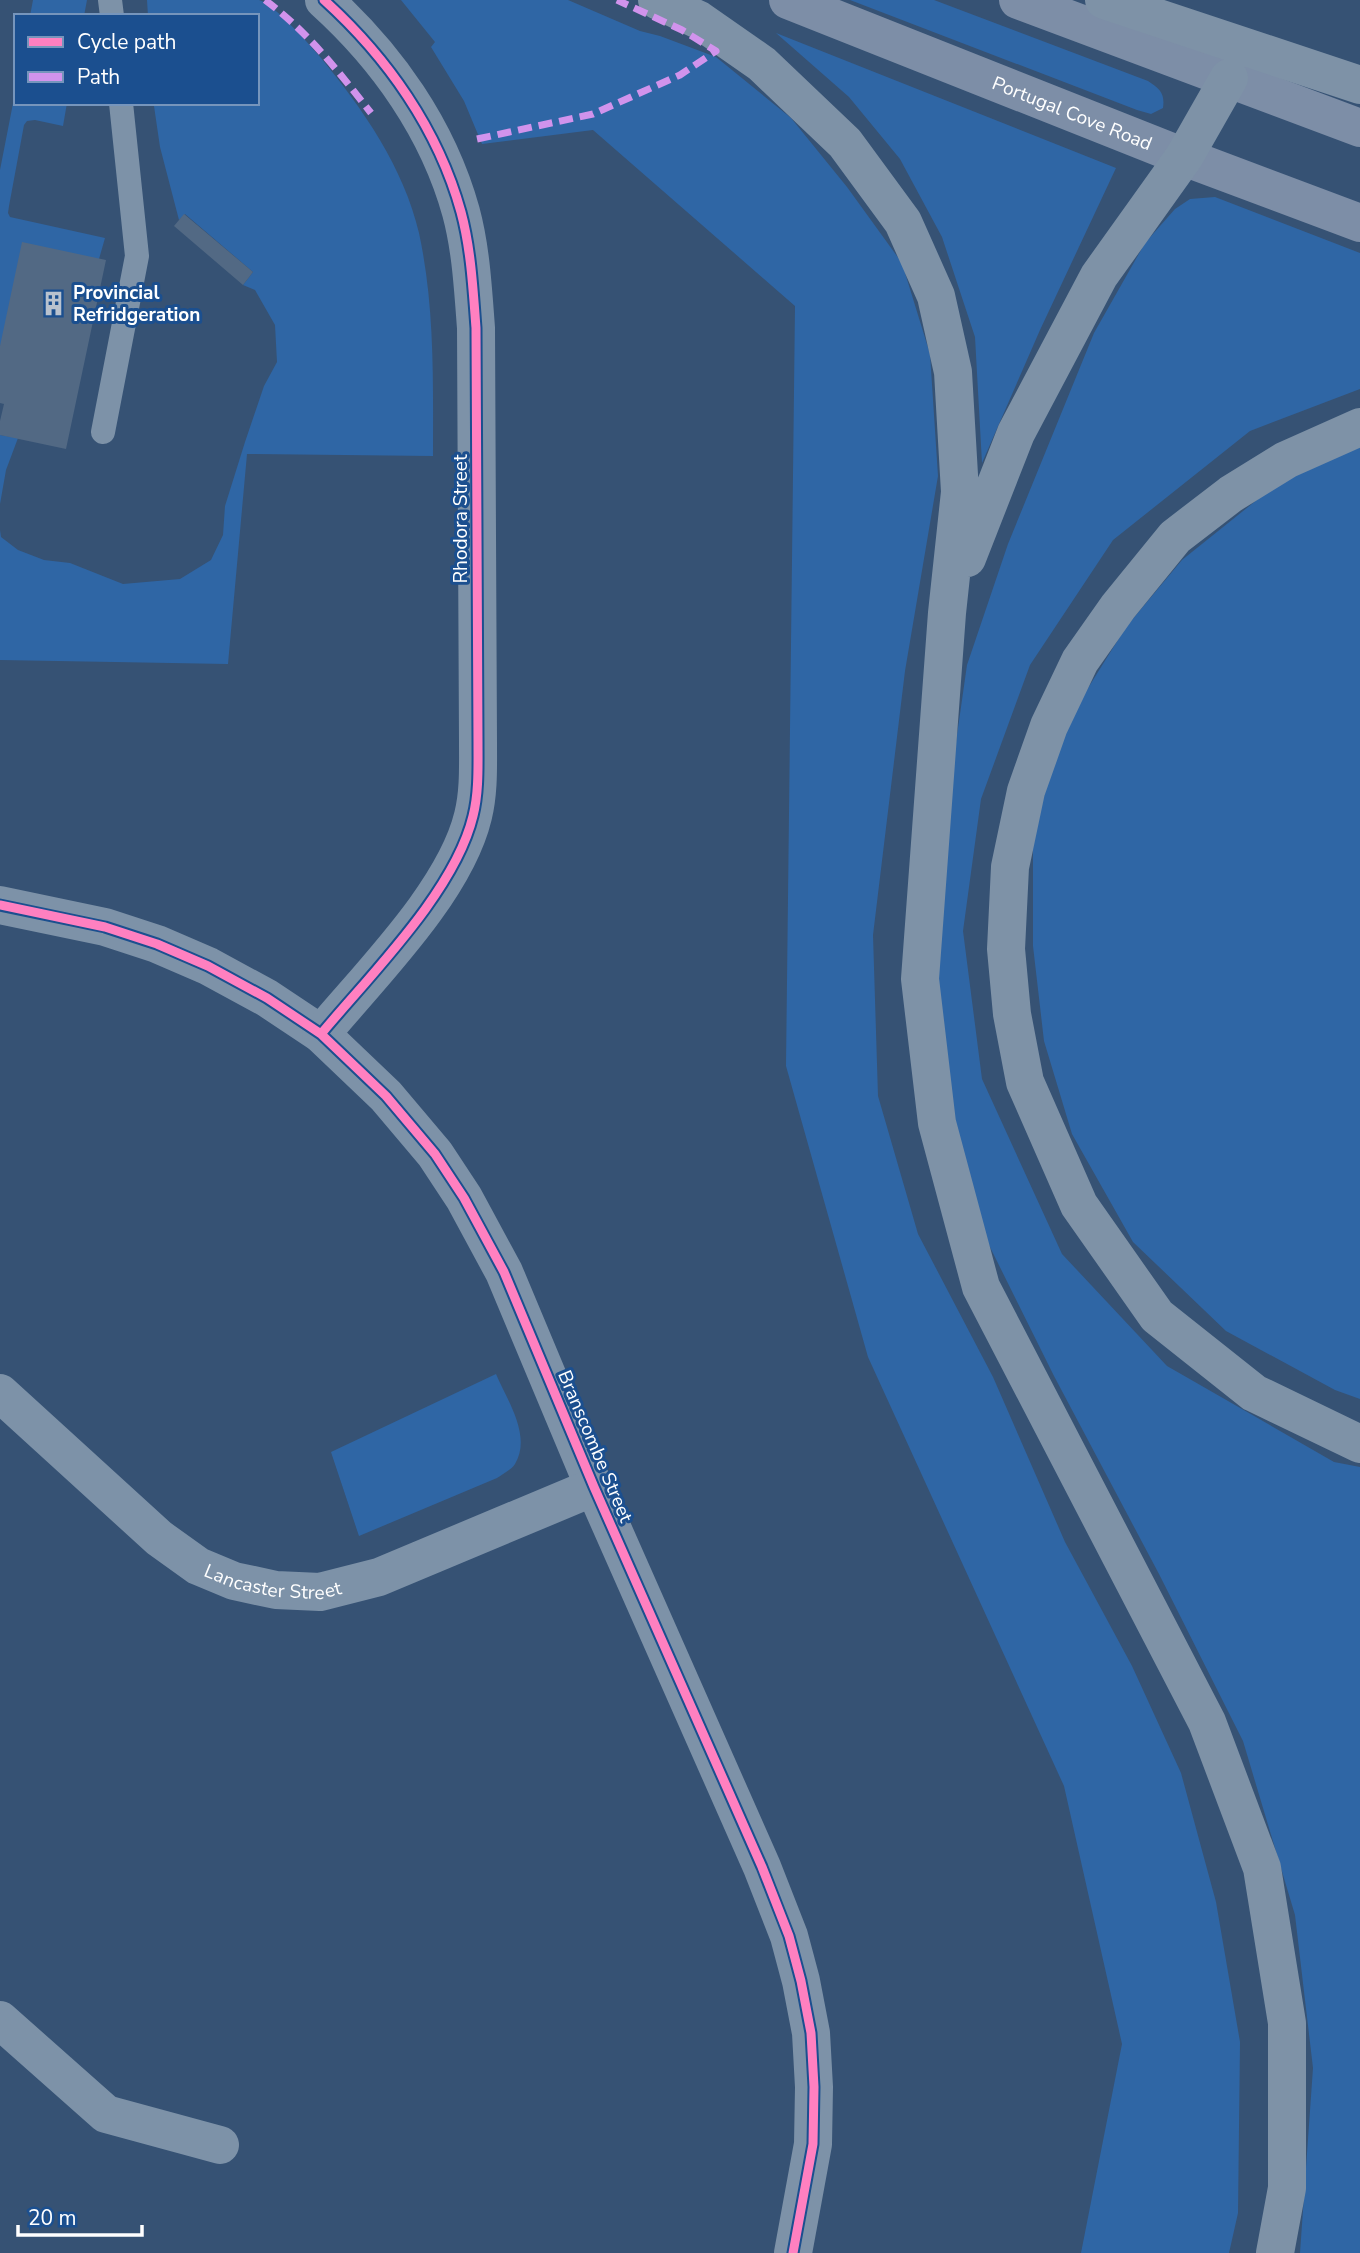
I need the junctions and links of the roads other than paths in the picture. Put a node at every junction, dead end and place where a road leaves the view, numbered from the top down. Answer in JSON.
{"nodes":[{"id":1,"x":324,"y":0,"type":"edge"},
{"id":2,"x":657,"y":0,"type":"edge"},
{"id":3,"x":788,"y":0,"type":"edge"},
{"id":4,"x":1018,"y":0,"type":"edge"},
{"id":5,"x":1104,"y":0,"type":"edge"},
{"id":6,"x":1229,"y":78,"type":"junction"},
{"id":7,"x":1360,"y":85,"type":"edge"},
{"id":8,"x":121,"y":105,"type":"edge"},
{"id":9,"x":1360,"y":128,"type":"edge"},
{"id":10,"x":1184,"y":157,"type":"junction"},
{"id":11,"x":1360,"y":223,"type":"edge"},
{"id":12,"x":1360,"y":427,"type":"edge"},
{"id":13,"x":103,"y":432,"type":"dead end"},
{"id":14,"x":947,"y":613,"type":"junction"},
{"id":15,"x":0,"y":905,"type":"edge"},
{"id":16,"x":321,"y":1034,"type":"junction"},
{"id":17,"x":0,"y":1393,"type":"edge"},
{"id":18,"x":1360,"y":1444,"type":"edge"},
{"id":19,"x":594,"y":1487,"type":"junction"},
{"id":20,"x":0,"y":2020,"type":"edge"},
{"id":21,"x":220,"y":2145,"type":"dead end"},
{"id":22,"x":793,"y":2253,"type":"edge"},
{"id":23,"x":1275,"y":2253,"type":"edge"}],
"edges":[{"from":1,"to":16,"type":"street","name":"Rhodora Street"},
{"from":2,"to":14,"type":"highway"},
{"from":3,"to":10,"type":"main road","name":"Portugal Cove Road"},
{"from":4,"to":6,"type":"main road"},
{"from":5,"to":7,"type":"highway"},
{"from":6,"to":9,"type":"main road"},
{"from":6,"to":10,"type":"highway"},
{"from":8,"to":13,"type":"lane"},
{"from":10,"to":11,"type":"main road","name":"Portugal Cove Road"},
{"from":10,"to":14,"type":"highway"},
{"from":12,"to":18,"type":"highway"},
{"from":14,"to":23,"type":"highway"},
{"from":15,"to":16,"type":"street","name":"Branscombe Street"},
{"from":16,"to":19,"type":"street","name":"Branscombe Street"},
{"from":17,"to":19,"type":"street","name":"Lancaster Street"},
{"from":19,"to":22,"type":"street","name":"Branscombe Street"},
{"from":20,"to":21,"type":"street"}]}
